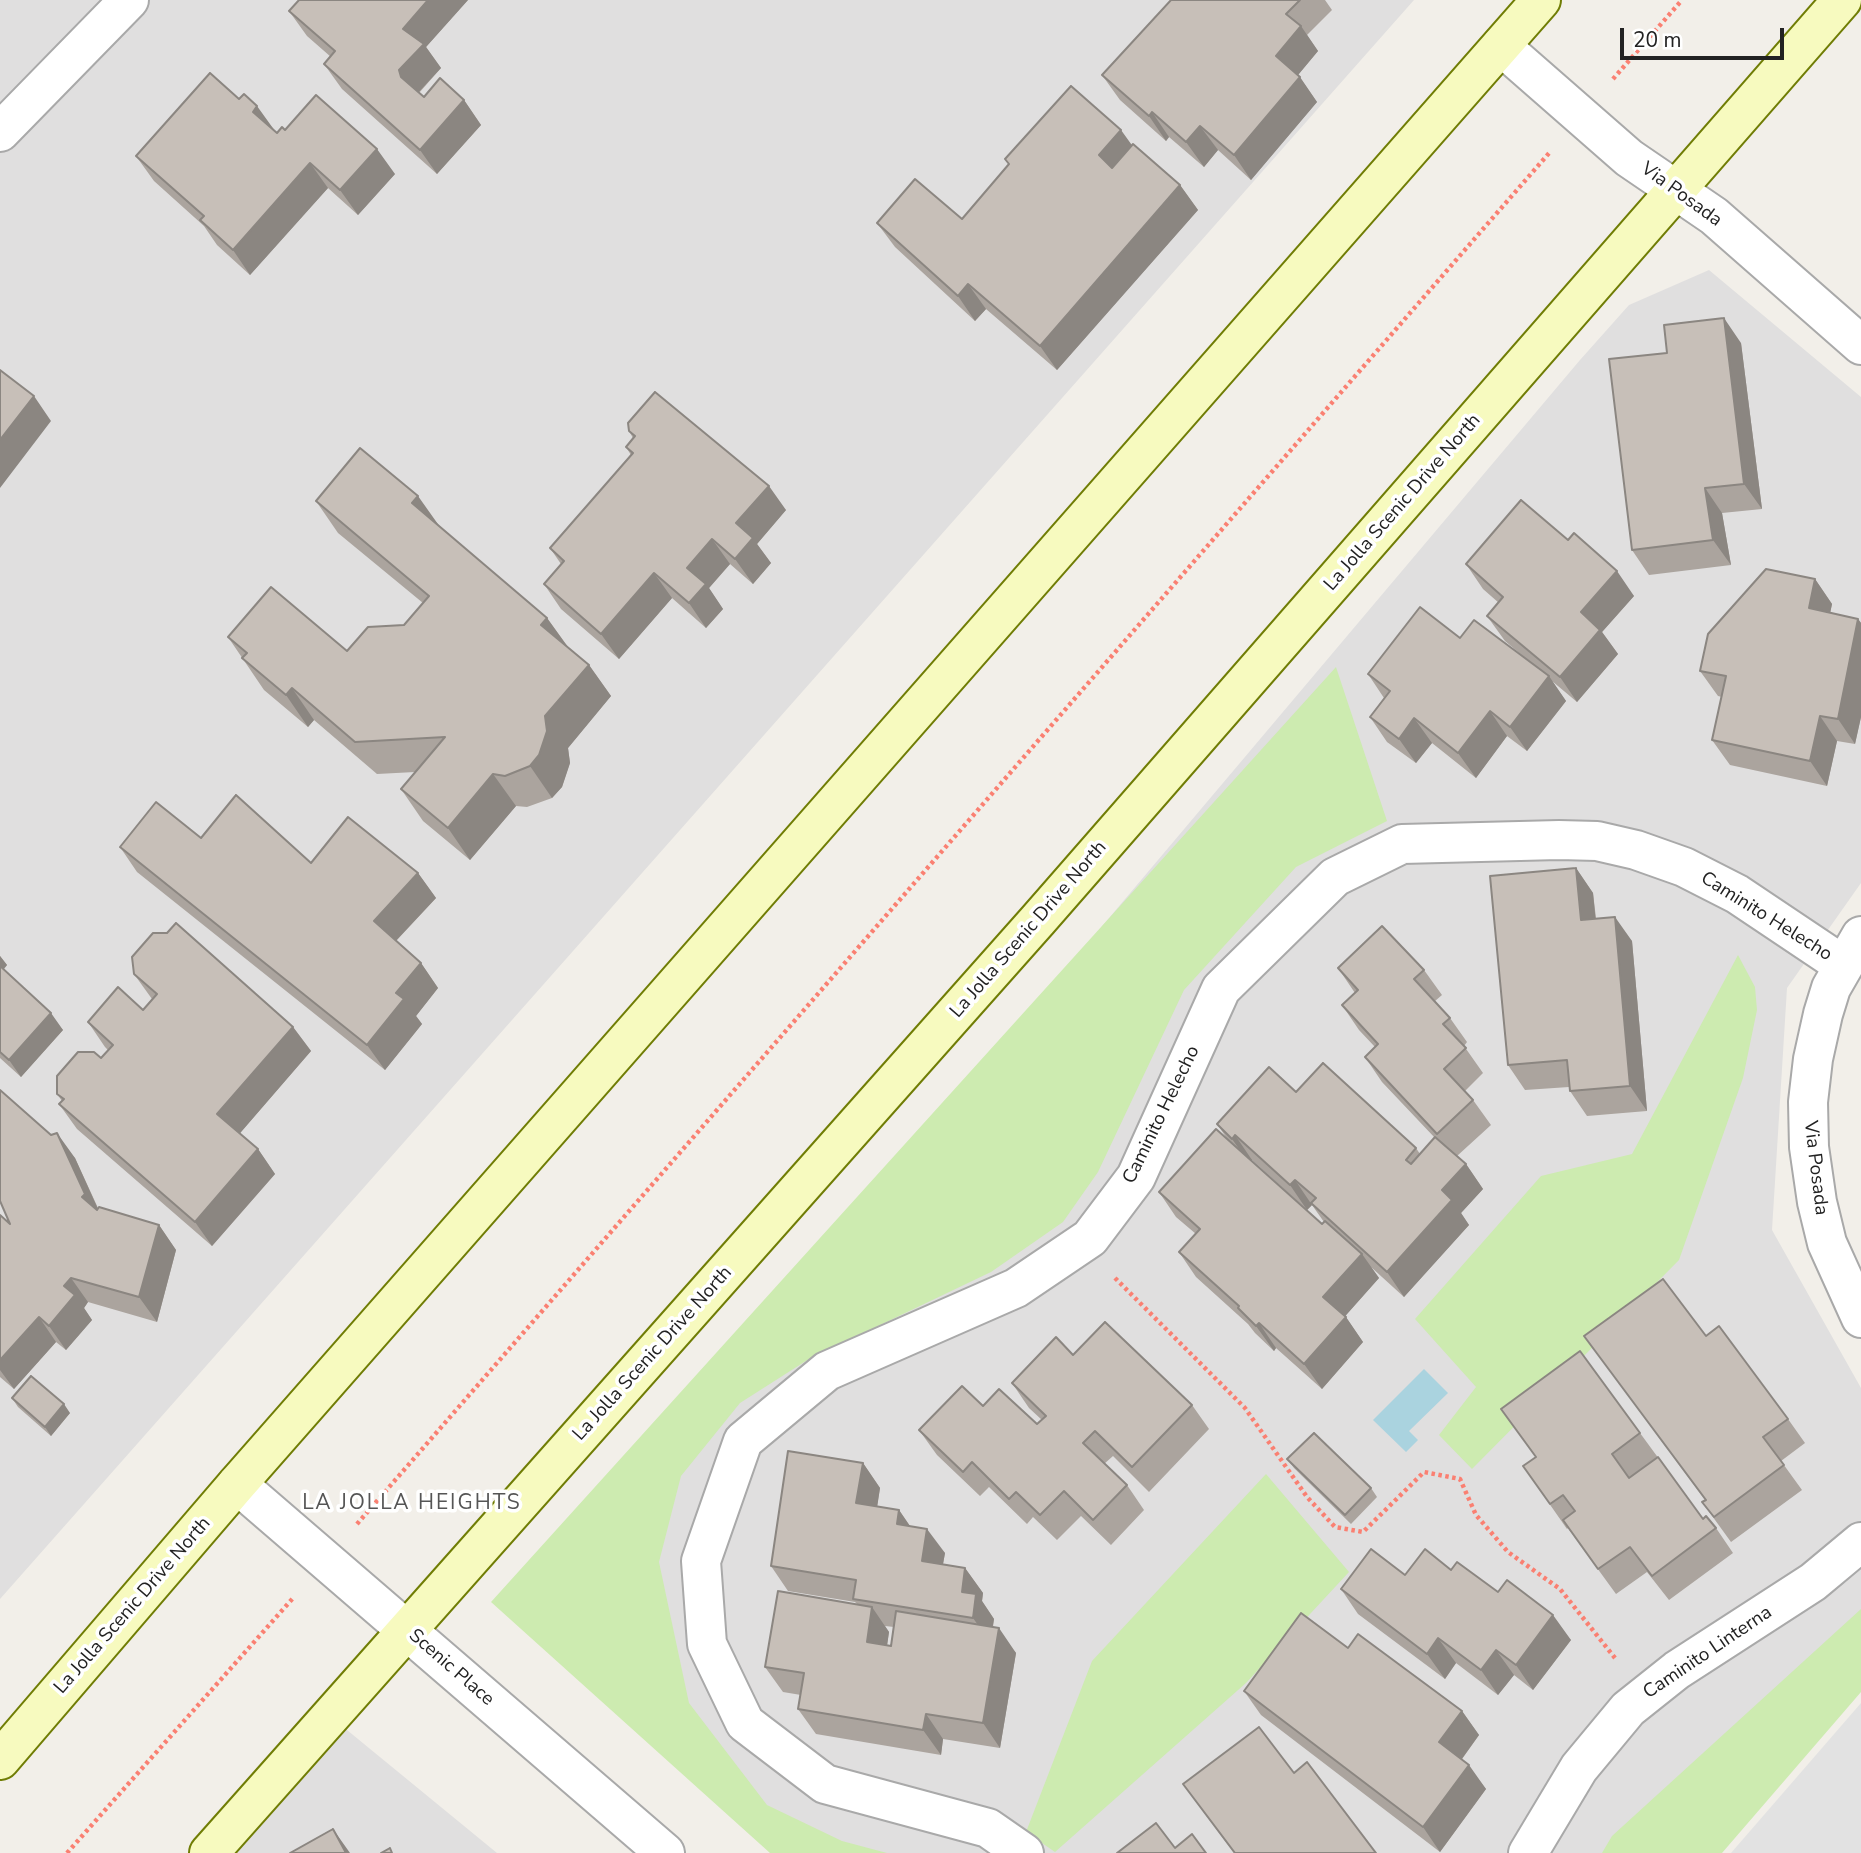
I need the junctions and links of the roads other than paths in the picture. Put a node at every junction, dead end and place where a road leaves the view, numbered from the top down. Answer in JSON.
{"nodes":[{"id":1,"x":129,"y":0,"type":"edge"},
{"id":2,"x":1541,"y":0,"type":"edge"},
{"id":3,"x":1842,"y":0,"type":"edge"},
{"id":4,"x":1501,"y":46,"type":"junction"},
{"id":5,"x":0,"y":132,"type":"edge"},
{"id":6,"x":1676,"y":190,"type":"junction"},
{"id":7,"x":1861,"y":345,"type":"edge"},
{"id":8,"x":1852,"y":951,"type":"edge"},
{"id":9,"x":1861,"y":1318,"type":"edge"},
{"id":10,"x":237,"y":1484,"type":"junction"},
{"id":11,"x":1861,"y":1542,"type":"edge"},
{"id":12,"x":408,"y":1630,"type":"junction"},
{"id":13,"x":0,"y":1760,"type":"edge"},
{"id":14,"x":209,"y":1853,"type":"edge"},
{"id":15,"x":665,"y":1853,"type":"edge"},
{"id":16,"x":1024,"y":1853,"type":"edge"},
{"id":17,"x":1528,"y":1853,"type":"edge"}],
"edges":[{"from":1,"to":5,"type":"street"},
{"from":2,"to":4,"type":"main road","name":"La Jolla Scenic Drive North"},
{"from":3,"to":6,"type":"main road","name":"La Jolla Scenic Drive North"},
{"from":4,"to":6,"type":"street","name":"Via Posada"},
{"from":4,"to":10,"type":"main road","name":"La Jolla Scenic Drive North"},
{"from":6,"to":7,"type":"street","name":"Via Posada"},
{"from":6,"to":12,"type":"main road","name":"La Jolla Scenic Drive North"},
{"from":8,"to":9,"type":"street","name":"Via Posada"},
{"from":8,"to":16,"type":"street","name":"Caminito Helecho"},
{"from":10,"to":12,"type":"street","name":"Scenic Place"},
{"from":10,"to":13,"type":"main road","name":"La Jolla Scenic Drive North"},
{"from":11,"to":17,"type":"street","name":"Caminito Linterna"},
{"from":12,"to":14,"type":"main road","name":"La Jolla Scenic Drive North"},
{"from":12,"to":15,"type":"street","name":"Scenic Place"}]}
